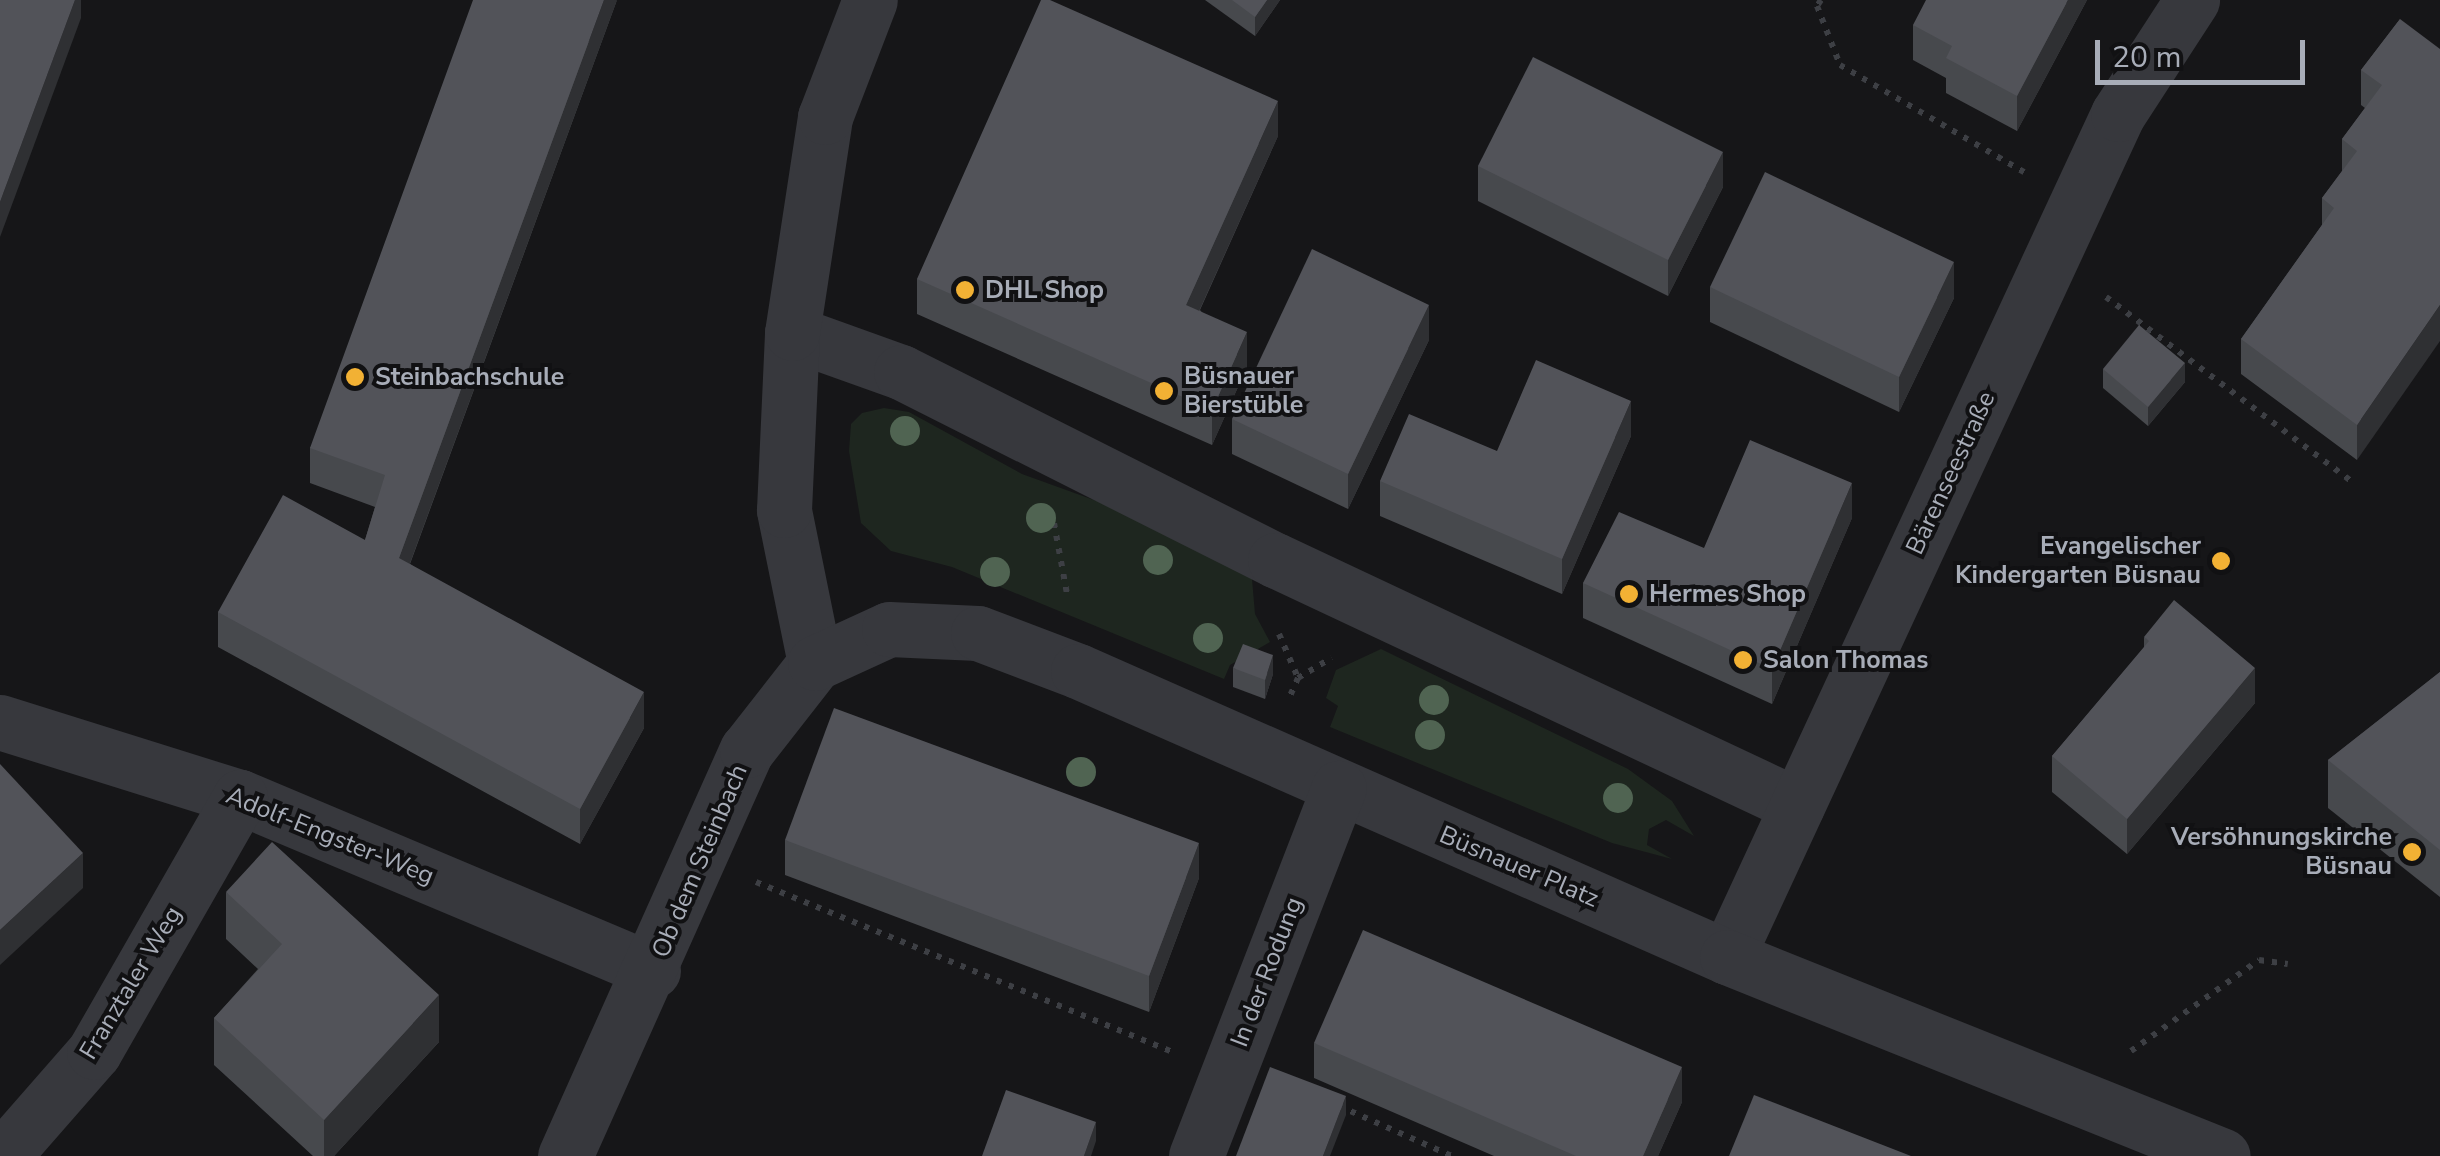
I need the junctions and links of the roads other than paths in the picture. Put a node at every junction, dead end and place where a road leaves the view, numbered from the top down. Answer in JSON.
{"nodes":[{"id":1,"x":870,"y":0,"type":"edge"},
{"id":2,"x":2192,"y":0,"type":"edge"},
{"id":3,"x":792,"y":333,"type":"junction"},
{"id":4,"x":815,"y":663,"type":"junction"},
{"id":5,"x":0,"y":722,"type":"edge"},
{"id":6,"x":1339,"y":788,"type":"junction"},
{"id":7,"x":240,"y":797,"type":"junction"},
{"id":8,"x":1797,"y":805,"type":"junction"},
{"id":9,"x":1727,"y":957,"type":"junction"},
{"id":10,"x":653,"y":972,"type":"junction"},
{"id":11,"x":3,"y":1156,"type":"edge"},
{"id":12,"x":566,"y":1156,"type":"edge"},
{"id":13,"x":1196,"y":1156,"type":"edge"},
{"id":14,"x":2223,"y":1156,"type":"edge"}],
"edges":[{"from":1,"to":3,"type":"street"},
{"from":2,"to":8,"type":"street","name":"Bärenseestraße"},
{"from":3,"to":4,"type":"street"},
{"from":3,"to":8,"type":"street"},
{"from":4,"to":6,"type":"street","name":"Büsnauer Platz"},
{"from":4,"to":10,"type":"street","name":"Ob dem Steinbach"},
{"from":5,"to":7,"type":"street","name":"Adolf-Engster-Weg"},
{"from":6,"to":9,"type":"street","name":"Büsnauer Platz"},
{"from":6,"to":13,"type":"street","name":"In der Rodung"},
{"from":7,"to":10,"type":"street","name":"Adolf-Engster-Weg"},
{"from":7,"to":11,"type":"street","name":"Franztaler Weg"},
{"from":8,"to":9,"type":"street","name":"Bärenseestraße"},
{"from":9,"to":14,"type":"street","name":"Büsnauer Platz"},
{"from":10,"to":12,"type":"street","name":"Ob dem Steinbach"}]}
